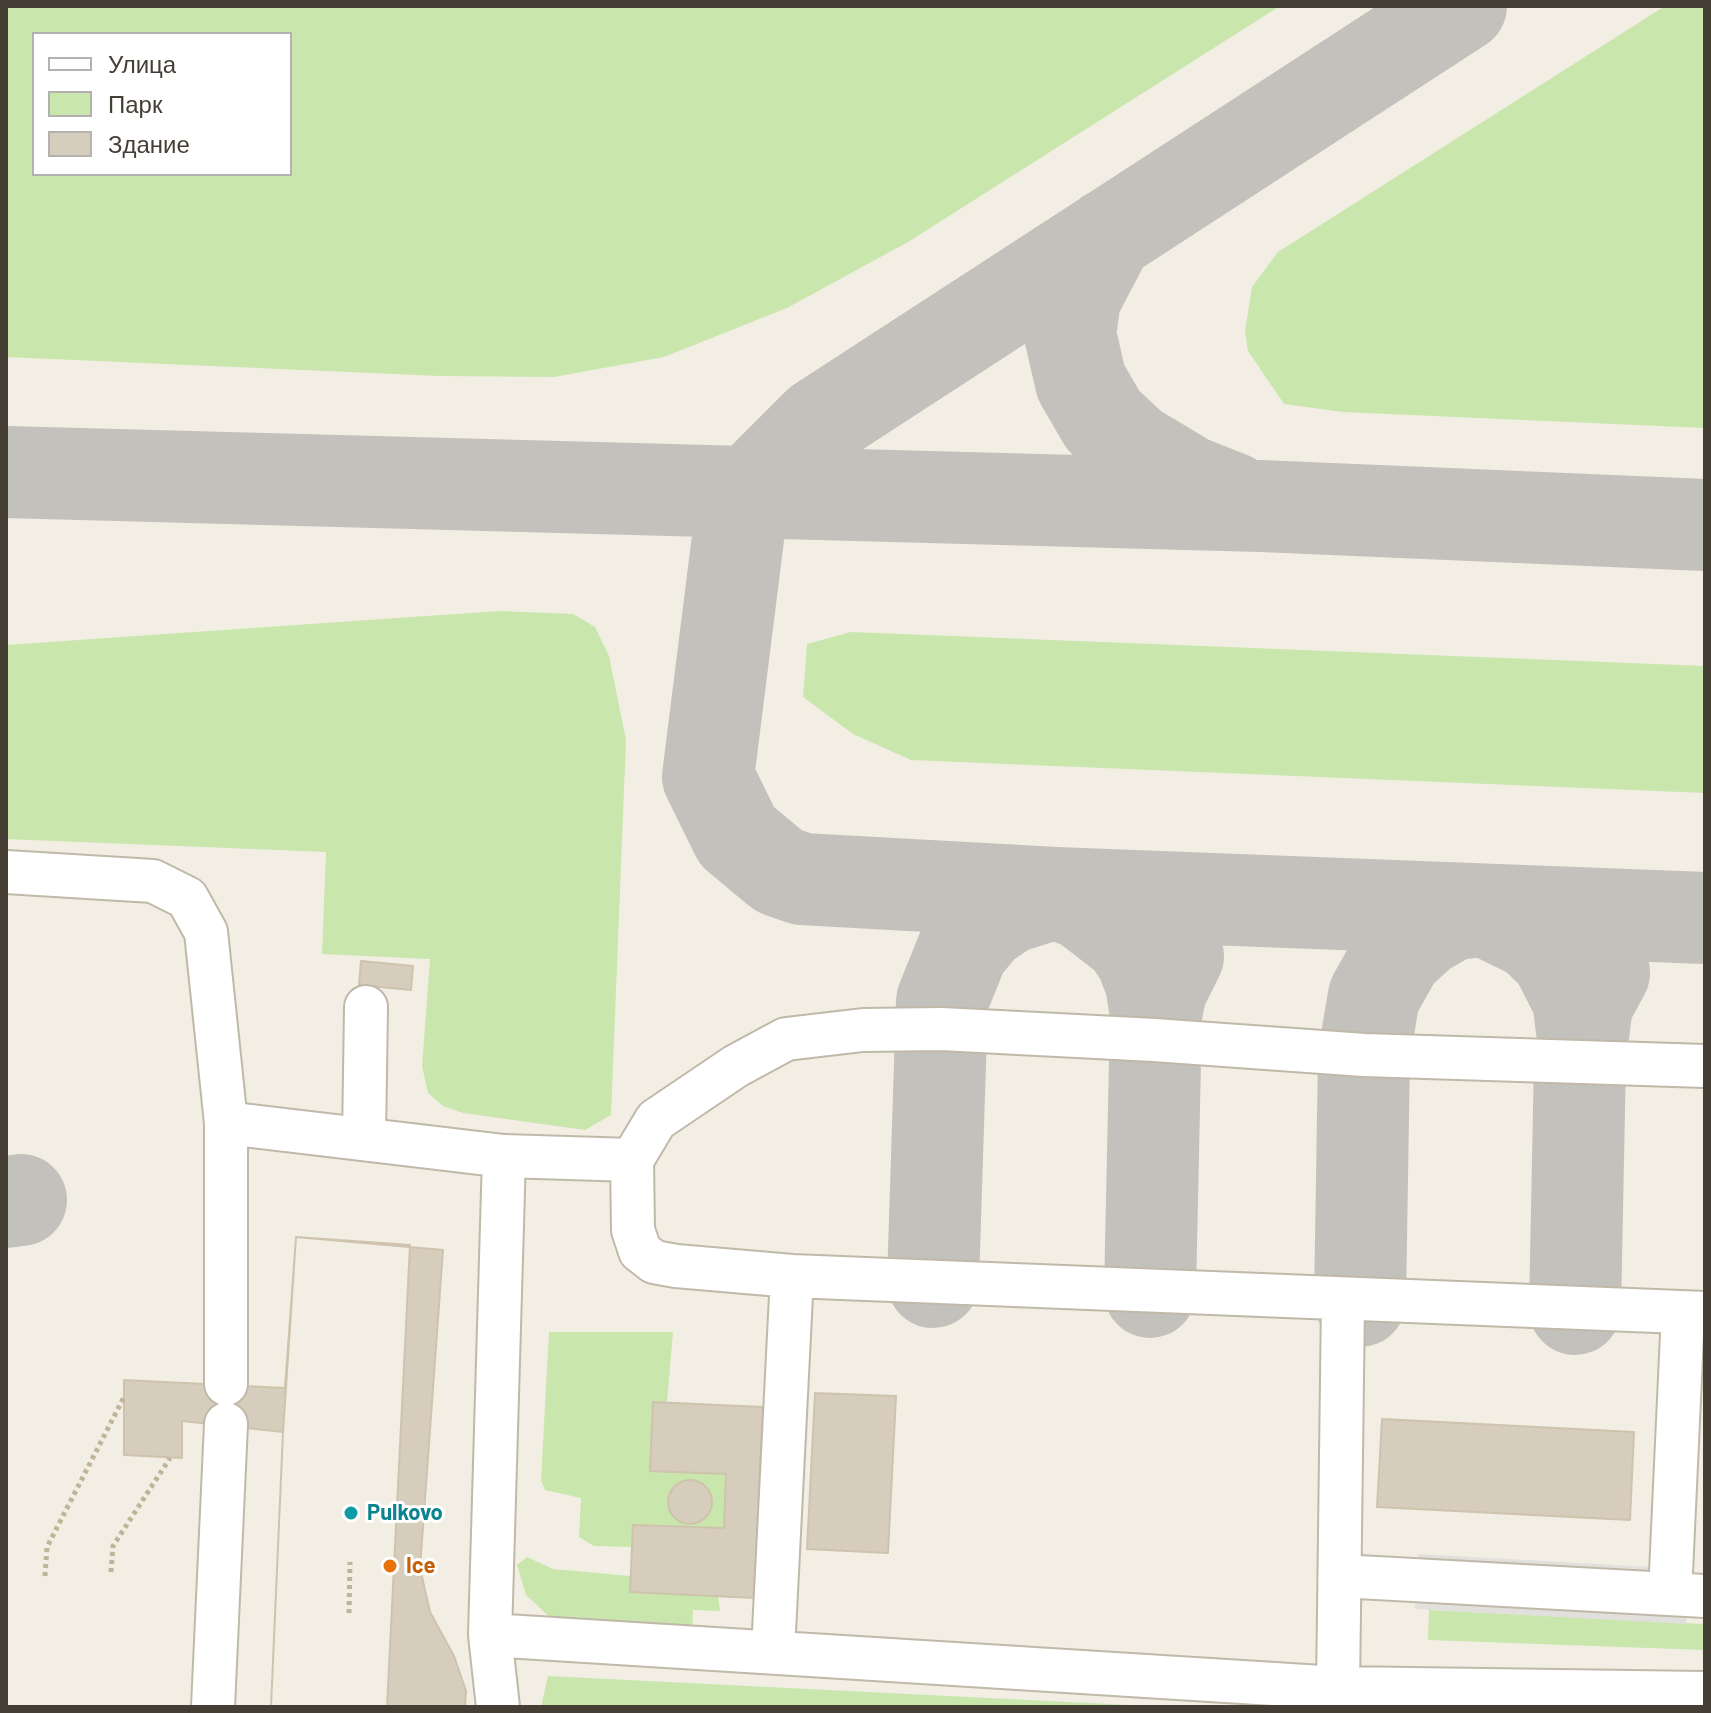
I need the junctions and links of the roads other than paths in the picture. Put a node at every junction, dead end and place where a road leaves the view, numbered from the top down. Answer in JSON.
{"nodes":[{"id":1,"x":6,"y":872,"type":"edge"},
{"id":2,"x":366,"y":1007,"type":"dead end"},
{"id":3,"x":1705,"y":1066,"type":"edge"},
{"id":4,"x":226,"y":1123,"type":"junction"},
{"id":5,"x":364,"y":1139,"type":"junction"},
{"id":6,"x":504,"y":1156,"type":"junction"},
{"id":7,"x":632,"y":1160,"type":"junction"},
{"id":8,"x":792,"y":1276,"type":"junction"},
{"id":9,"x":1343,"y":1301,"type":"junction"},
{"id":10,"x":1694,"y":1313,"type":"edge"},
{"id":11,"x":1340,"y":1576,"type":"junction"},
{"id":12,"x":1687,"y":1595,"type":"edge"},
{"id":13,"x":490,"y":1635,"type":"junction"},
{"id":14,"x":773,"y":1651,"type":"junction"},
{"id":15,"x":1338,"y":1688,"type":"junction"},
{"id":16,"x":1705,"y":1693,"type":"edge"},
{"id":17,"x":213,"y":1707,"type":"edge"},
{"id":18,"x":498,"y":1707,"type":"edge"}],
"edges":[{"from":1,"to":4,"type":"lane"},
{"from":2,"to":5,"type":"lane"},
{"from":3,"to":7,"type":"lane"},
{"from":4,"to":5,"type":"lane"},
{"from":4,"to":17,"type":"lane"},
{"from":5,"to":6,"type":"lane"},
{"from":6,"to":7,"type":"lane"},
{"from":6,"to":13,"type":"lane"},
{"from":7,"to":8,"type":"lane"},
{"from":8,"to":9,"type":"lane"},
{"from":8,"to":14,"type":"lane"},
{"from":9,"to":10,"type":"lane"},
{"from":9,"to":11,"type":"lane"},
{"from":10,"to":12,"type":"lane"},
{"from":11,"to":12,"type":"lane"},
{"from":11,"to":15,"type":"lane"},
{"from":13,"to":14,"type":"lane"},
{"from":13,"to":18,"type":"lane"},
{"from":14,"to":15,"type":"lane"},
{"from":15,"to":16,"type":"lane"}]}
